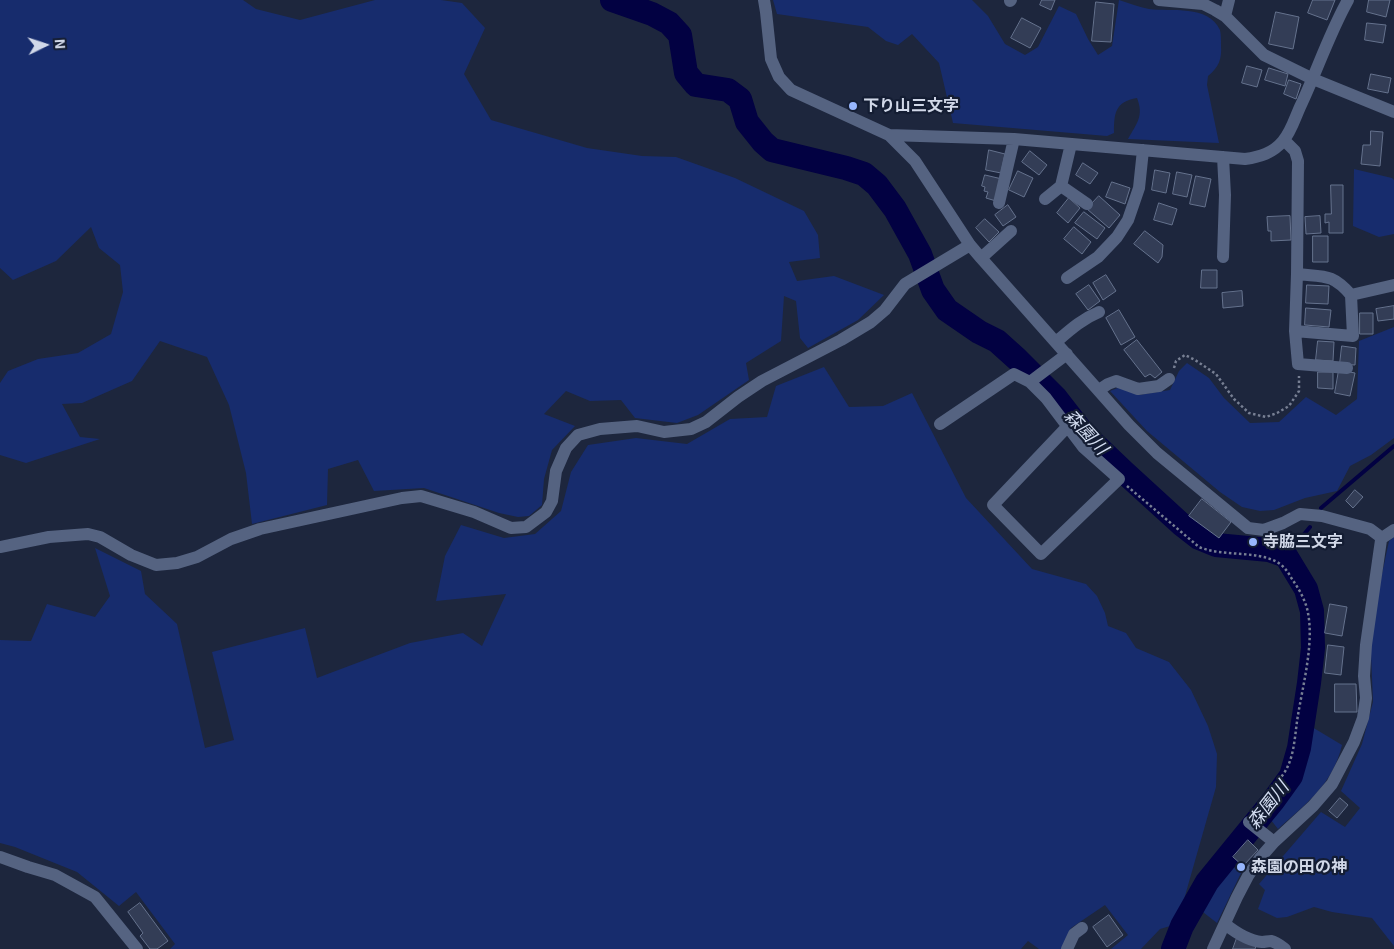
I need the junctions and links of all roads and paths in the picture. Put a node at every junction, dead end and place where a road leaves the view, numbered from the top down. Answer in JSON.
{"nodes":[{"id":1,"x":764,"y":0,"type":"edge"},
{"id":2,"x":1159,"y":0,"type":"edge"},
{"id":3,"x":1229,"y":0,"type":"edge"},
{"id":4,"x":1348,"y":0,"type":"edge"},
{"id":5,"x":1225,"y":16,"type":"junction"},
{"id":6,"x":1313,"y":79,"type":"junction"},
{"id":7,"x":1394,"y":112,"type":"edge"},
{"id":8,"x":889,"y":135,"type":"junction"},
{"id":9,"x":1014,"y":139,"type":"junction"},
{"id":10,"x":1284,"y":140,"type":"junction"},
{"id":11,"x":1071,"y":144,"type":"junction"},
{"id":12,"x":1143,"y":150,"type":"junction"},
{"id":13,"x":1223,"y":157,"type":"junction"},
{"id":14,"x":1061,"y":186,"type":"junction"},
{"id":15,"x":1044,"y":199,"type":"dead end"},
{"id":16,"x":999,"y":203,"type":"dead end"},
{"id":17,"x":1087,"y":204,"type":"dead end"},
{"id":18,"x":1011,"y":231,"type":"dead end"},
{"id":19,"x":970,"y":245,"type":"junction"},
{"id":20,"x":1223,"y":257,"type":"dead end"},
{"id":21,"x":981,"y":258,"type":"junction"},
{"id":22,"x":1297,"y":274,"type":"junction"},
{"id":23,"x":1067,"y":278,"type":"dead end"},
{"id":24,"x":1394,"y":285,"type":"edge"},
{"id":25,"x":1352,"y":295,"type":"junction"},
{"id":26,"x":1099,"y":312,"type":"dead end"},
{"id":27,"x":1295,"y":331,"type":"junction"},
{"id":28,"x":1056,"y":342,"type":"junction"},
{"id":29,"x":1067,"y":354,"type":"junction"},
{"id":30,"x":1298,"y":364,"type":"junction"},
{"id":31,"x":1347,"y":368,"type":"dead end"},
{"id":32,"x":1169,"y":379,"type":"joint"},
{"id":33,"x":1030,"y":382,"type":"junction"},
{"id":34,"x":1099,"y":390,"type":"junction"},
{"id":35,"x":940,"y":424,"type":"dead end"},
{"id":36,"x":1067,"y":427,"type":"junction"},
{"id":37,"x":1119,"y":479,"type":"junction"},
{"id":38,"x":1394,"y":530,"type":"edge"},
{"id":39,"x":1382,"y":538,"type":"junction"},
{"id":40,"x":0,"y":547,"type":"edge"},
{"id":41,"x":1261,"y":811,"type":"dead end"},
{"id":42,"x":1253,"y":826,"type":"dead end"},
{"id":43,"x":1274,"y":842,"type":"junction"},
{"id":44,"x":0,"y":857,"type":"edge"},
{"id":45,"x":1225,"y":924,"type":"junction"},
{"id":46,"x":1082,"y":928,"type":"dead end"},
{"id":47,"x":136,"y":935,"type":"dead end"},
{"id":48,"x":137,"y":949,"type":"edge"},
{"id":49,"x":144,"y":949,"type":"edge"},
{"id":50,"x":1067,"y":949,"type":"edge"},
{"id":51,"x":1212,"y":949,"type":"edge"},
{"id":52,"x":1285,"y":949,"type":"edge"}],
"edges":[{"from":1,"to":8,"type":"street"},
{"from":2,"to":5,"type":"street"},
{"from":3,"to":5,"type":"street"},
{"from":4,"to":6,"type":"street"},
{"from":5,"to":6,"type":"street"},
{"from":6,"to":7,"type":"street"},
{"from":6,"to":10,"type":"street"},
{"from":8,"to":9,"type":"street"},
{"from":8,"to":19,"type":"street"},
{"from":9,"to":11,"type":"street"},
{"from":9,"to":16,"type":"street"},
{"from":10,"to":13,"type":"street"},
{"from":10,"to":22,"type":"street"},
{"from":11,"to":12,"type":"street"},
{"from":11,"to":14,"type":"street"},
{"from":12,"to":13,"type":"street"},
{"from":12,"to":23,"type":"street"},
{"from":13,"to":20,"type":"street"},
{"from":14,"to":15,"type":"street"},
{"from":14,"to":17,"type":"street"},
{"from":18,"to":21,"type":"street"},
{"from":19,"to":21,"type":"street"},
{"from":19,"to":40,"type":"street"},
{"from":21,"to":28,"type":"street"},
{"from":22,"to":25,"type":"street"},
{"from":22,"to":27,"type":"street"},
{"from":24,"to":25,"type":"street"},
{"from":25,"to":27,"type":"street"},
{"from":26,"to":28,"type":"street"},
{"from":27,"to":30,"type":"street"},
{"from":28,"to":29,"type":"street"},
{"from":29,"to":33,"type":"street"},
{"from":29,"to":34,"type":"street"},
{"from":30,"to":31,"type":"street"},
{"from":30,"to":32,"type":"path"},
{"from":32,"to":34,"type":"street"},
{"from":33,"to":35,"type":"street"},
{"from":33,"to":36,"type":"street"},
{"from":34,"to":39,"type":"street"},
{"from":36,"to":37,"type":"street"},
{"from":36,"to":37,"type":"street"},
{"from":37,"to":41,"type":"path"},
{"from":38,"to":39,"type":"street"},
{"from":39,"to":43,"type":"street"},
{"from":42,"to":43,"type":"street"},
{"from":43,"to":45,"type":"street"},
{"from":44,"to":48,"type":"street"},
{"from":45,"to":51,"type":"street"},
{"from":45,"to":52,"type":"street"},
{"from":46,"to":50,"type":"street"},
{"from":47,"to":49,"type":"street"}]}
